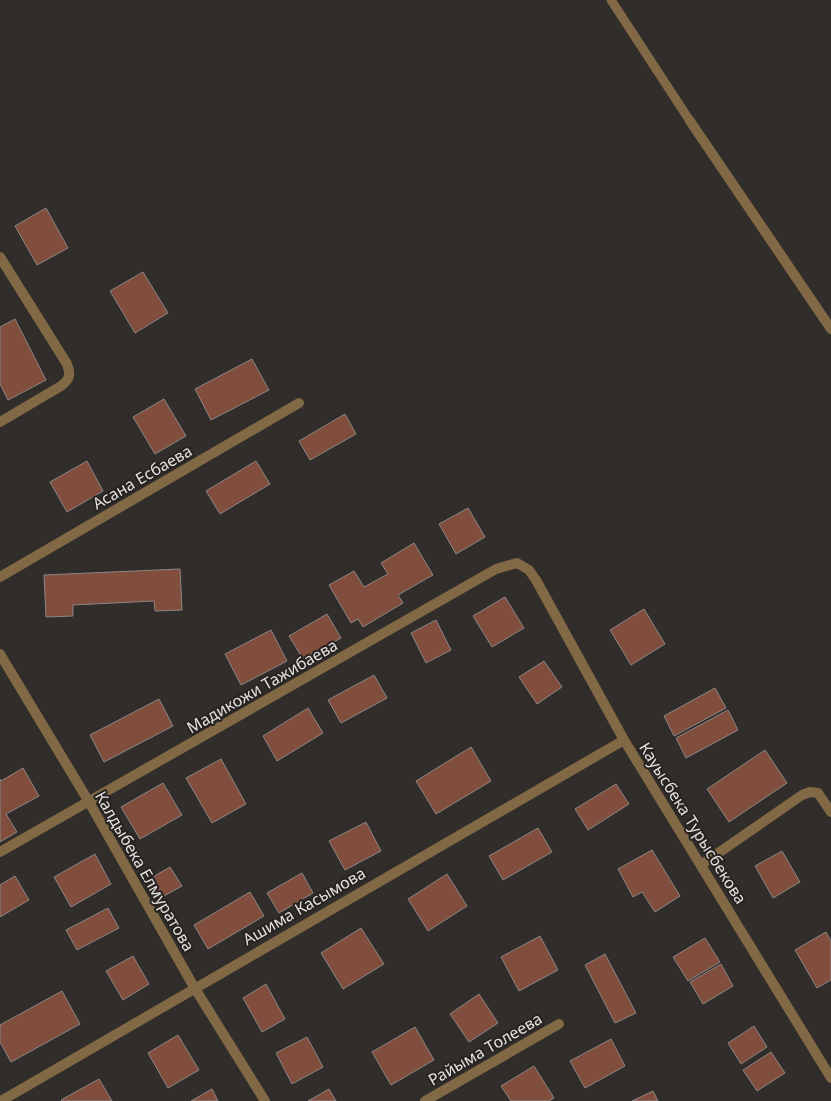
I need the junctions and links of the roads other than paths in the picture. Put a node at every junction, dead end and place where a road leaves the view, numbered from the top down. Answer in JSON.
{"nodes":[{"id":1,"x":611,"y":0,"type":"edge"},
{"id":2,"x":690,"y":121,"type":"joint"},
{"id":3,"x":0,"y":257,"type":"edge"},
{"id":4,"x":831,"y":329,"type":"edge"},
{"id":5,"x":299,"y":403,"type":"dead end"},
{"id":6,"x":0,"y":422,"type":"edge"},
{"id":7,"x":0,"y":578,"type":"edge"},
{"id":8,"x":536,"y":580,"type":"joint"},
{"id":9,"x":0,"y":654,"type":"edge"},
{"id":10,"x":624,"y":740,"type":"junction"},
{"id":11,"x":89,"y":802,"type":"junction"},
{"id":12,"x":831,"y":812,"type":"edge"},
{"id":13,"x":0,"y":852,"type":"edge"},
{"id":14,"x":701,"y":865,"type":"junction"},
{"id":15,"x":194,"y":987,"type":"junction"},
{"id":16,"x":559,"y":1024,"type":"dead end"},
{"id":17,"x":831,"y":1078,"type":"edge"},
{"id":18,"x":1,"y":1101,"type":"edge"},
{"id":19,"x":265,"y":1101,"type":"edge"},
{"id":20,"x":425,"y":1101,"type":"edge"}],
"edges":[{"from":1,"to":2,"type":"lane"},
{"from":2,"to":4,"type":"street"},
{"from":3,"to":6,"type":"street"},
{"from":5,"to":7,"type":"street","name":"Асана Есбаева"},
{"from":8,"to":10,"type":"street","name":"Кауысбека Турысбекова"},
{"from":8,"to":11,"type":"street","name":"Мадикожи Тажибаева"},
{"from":9,"to":11,"type":"street","name":"Калдыбека Елмуратова"},
{"from":10,"to":14,"type":"street","name":"Кауысбека Турысбекова"},
{"from":10,"to":15,"type":"street","name":"Ашима Касымова"},
{"from":11,"to":13,"type":"street","name":"Мадикожи Тажибаева"},
{"from":11,"to":15,"type":"street","name":"Калдыбека Елмуратова"},
{"from":12,"to":14,"type":"street"},
{"from":14,"to":17,"type":"street","name":"Кауысбека Турысбекова"},
{"from":15,"to":18,"type":"street","name":"Ашима Касымова"},
{"from":15,"to":19,"type":"street","name":"Калдыбека Елмуратова"},
{"from":16,"to":20,"type":"street","name":"Райыма Толеева"}]}
